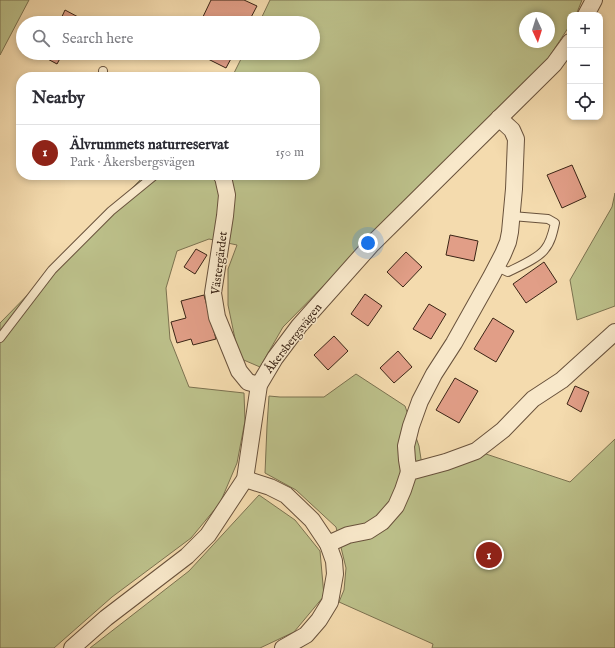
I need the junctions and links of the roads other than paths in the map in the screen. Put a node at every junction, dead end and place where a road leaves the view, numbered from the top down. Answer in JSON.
{"nodes":[{"id":1,"x":594,"y":0,"type":"edge"},
{"id":2,"x":588,"y":12,"type":"edge"},
{"id":3,"x":567,"y":46,"type":"edge"},
{"id":4,"x":499,"y":118,"type":"junction"},
{"id":5,"x":149,"y":180,"type":"edge"},
{"id":6,"x":224,"y":180,"type":"edge"},
{"id":7,"x":512,"y":216,"type":"junction"},
{"id":8,"x":497,"y":267,"type":"junction"},
{"id":9,"x":615,"y":332,"type":"edge"},
{"id":10,"x":0,"y":338,"type":"edge"},
{"id":11,"x":259,"y":385,"type":"junction"},
{"id":12,"x":409,"y":472,"type":"junction"},
{"id":13,"x":245,"y":479,"type":"junction"},
{"id":14,"x":328,"y":544,"type":"junction"},
{"id":15,"x":72,"y":648,"type":"edge"},
{"id":16,"x":283,"y":648,"type":"edge"}],
"edges":[{"from":1,"to":2,"type":"street"},
{"from":3,"to":4,"type":"street","name":"Åkersbergsvägen"},
{"from":4,"to":7,"type":"street"},
{"from":4,"to":11,"type":"street","name":"Åkersbergsvägen"},
{"from":5,"to":10,"type":"lane"},
{"from":6,"to":11,"type":"street","name":"Västergärdet"},
{"from":7,"to":8,"type":"street"},
{"from":7,"to":8,"type":"lane"},
{"from":8,"to":12,"type":"street"},
{"from":9,"to":12,"type":"street"},
{"from":11,"to":13,"type":"street","name":"Åkersbergsvägen"},
{"from":12,"to":14,"type":"street"},
{"from":13,"to":14,"type":"street"},
{"from":13,"to":15,"type":"street","name":"Åkersbergsvägen"},
{"from":14,"to":16,"type":"street"}]}
